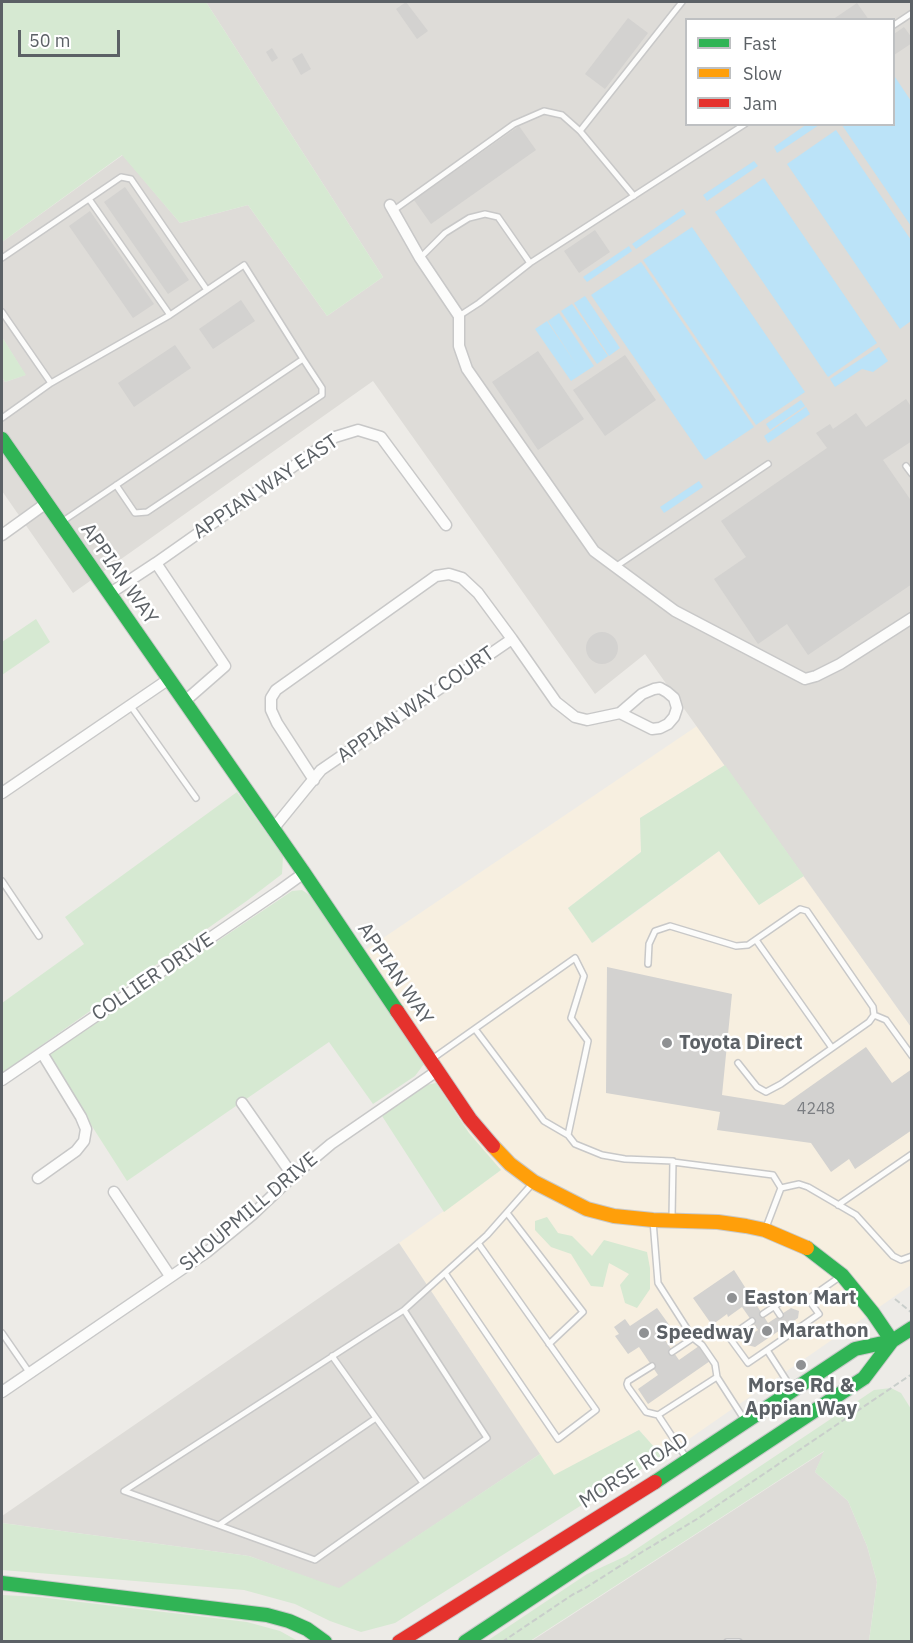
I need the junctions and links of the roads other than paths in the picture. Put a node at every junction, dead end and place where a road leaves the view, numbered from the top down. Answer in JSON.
{"nodes":[{"id":1,"x":682,"y":2,"type":"edge"},
{"id":2,"x":912,"y":13,"type":"edge"},
{"id":3,"x":895,"y":25,"type":"edge"},
{"id":4,"x":742,"y":126,"type":"edge"},
{"id":5,"x":580,"y":131,"type":"junction"},
{"id":6,"x":634,"y":196,"type":"junction"},
{"id":7,"x":89,"y":199,"type":"junction"},
{"id":8,"x":392,"y":207,"type":"joint"},
{"id":9,"x":2,"y":258,"type":"edge"},
{"id":10,"x":420,"y":258,"type":"junction"},
{"id":11,"x":530,"y":263,"type":"junction"},
{"id":12,"x":207,"y":290,"type":"junction"},
{"id":13,"x":2,"y":312,"type":"edge"},
{"id":14,"x":170,"y":315,"type":"junction"},
{"id":15,"x":459,"y":316,"type":"junction"},
{"id":16,"x":303,"y":359,"type":"junction"},
{"id":17,"x":51,"y":383,"type":"junction"},
{"id":18,"x":2,"y":418,"type":"edge"},
{"id":19,"x":2,"y":439,"type":"edge"},
{"id":20,"x":768,"y":464,"type":"dead end"},
{"id":21,"x":906,"y":466,"type":"dead end"},
{"id":22,"x":912,"y":474,"type":"edge"},
{"id":23,"x":116,"y":485,"type":"junction"},
{"id":24,"x":45,"y":504,"type":"junction"},
{"id":25,"x":59,"y":524,"type":"junction"},
{"id":26,"x":446,"y":525,"type":"dead end"},
{"id":27,"x":2,"y":535,"type":"edge"},
{"id":28,"x":156,"y":563,"type":"junction"},
{"id":29,"x":615,"y":567,"type":"junction"},
{"id":30,"x":109,"y":594,"type":"junction"},
{"id":31,"x":912,"y":618,"type":"edge"},
{"id":32,"x":512,"y":639,"type":"junction"},
{"id":33,"x":169,"y":679,"type":"junction"},
{"id":34,"x":185,"y":700,"type":"junction"},
{"id":35,"x":130,"y":705,"type":"junction"},
{"id":36,"x":620,"y":713,"type":"junction"},
{"id":37,"x":314,"y":780,"type":"junction"},
{"id":38,"x":2,"y":793,"type":"edge"},
{"id":39,"x":196,"y":798,"type":"dead end"},
{"id":40,"x":273,"y":829,"type":"junction"},
{"id":41,"x":304,"y":873,"type":"junction"},
{"id":42,"x":2,"y":881,"type":"edge"},
{"id":43,"x":39,"y":936,"type":"dead end"},
{"id":44,"x":756,"y":940,"type":"junction"},
{"id":45,"x":648,"y":964,"type":"dead end"},
{"id":46,"x":874,"y":1015,"type":"junction"},
{"id":47,"x":475,"y":1029,"type":"junction"},
{"id":48,"x":832,"y":1048,"type":"junction"},
{"id":49,"x":42,"y":1053,"type":"junction"},
{"id":50,"x":912,"y":1056,"type":"edge"},
{"id":51,"x":738,"y":1063,"type":"dead end"},
{"id":52,"x":433,"y":1066,"type":"junction"},
{"id":53,"x":2,"y":1080,"type":"edge"},
{"id":54,"x":242,"y":1103,"type":"dead end"},
{"id":55,"x":568,"y":1135,"type":"junction"},
{"id":56,"x":912,"y":1154,"type":"edge"},
{"id":57,"x":673,"y":1162,"type":"junction"},
{"id":58,"x":293,"y":1176,"type":"junction"},
{"id":59,"x":38,"y":1178,"type":"dead end"},
{"id":60,"x":534,"y":1182,"type":"junction"},
{"id":61,"x":781,"y":1188,"type":"junction"},
{"id":62,"x":114,"y":1192,"type":"dead end"},
{"id":63,"x":838,"y":1205,"type":"junction"},
{"id":64,"x":507,"y":1214,"type":"junction"},
{"id":65,"x":653,"y":1220,"type":"junction"},
{"id":66,"x":672,"y":1220,"type":"junction"},
{"id":67,"x":765,"y":1230,"type":"junction"},
{"id":68,"x":478,"y":1243,"type":"junction"},
{"id":69,"x":912,"y":1256,"type":"edge"},
{"id":70,"x":445,"y":1273,"type":"junction"},
{"id":71,"x":842,"y":1275,"type":"junction"},
{"id":72,"x":170,"y":1276,"type":"junction"},
{"id":73,"x":808,"y":1299,"type":"junction"},
{"id":74,"x":774,"y":1306,"type":"junction"},
{"id":75,"x":404,"y":1310,"type":"junction"},
{"id":76,"x":763,"y":1314,"type":"dead end"},
{"id":77,"x":780,"y":1315,"type":"dead end"},
{"id":78,"x":752,"y":1321,"type":"dead end"},
{"id":79,"x":787,"y":1326,"type":"dead end"},
{"id":80,"x":912,"y":1328,"type":"edge"},
{"id":81,"x":2,"y":1333,"type":"edge"},
{"id":82,"x":792,"y":1333,"type":"junction"},
{"id":83,"x":693,"y":1338,"type":"junction"},
{"id":84,"x":768,"y":1338,"type":"dead end"},
{"id":85,"x":892,"y":1341,"type":"junction"},
{"id":86,"x":549,"y":1344,"type":"junction"},
{"id":87,"x":773,"y":1346,"type":"junction"},
{"id":88,"x":767,"y":1350,"type":"junction"},
{"id":89,"x":672,"y":1352,"type":"dead end"},
{"id":90,"x":332,"y":1356,"type":"junction"},
{"id":91,"x":651,"y":1366,"type":"dead end"},
{"id":92,"x":29,"y":1372,"type":"junction"},
{"id":93,"x":717,"y":1377,"type":"junction"},
{"id":94,"x":793,"y":1390,"type":"junction"},
{"id":95,"x":2,"y":1392,"type":"edge"},
{"id":96,"x":658,"y":1416,"type":"junction"},
{"id":97,"x":376,"y":1418,"type":"junction"},
{"id":98,"x":746,"y":1422,"type":"junction"},
{"id":99,"x":688,"y":1461,"type":"junction"},
{"id":100,"x":423,"y":1483,"type":"junction"},
{"id":101,"x":219,"y":1525,"type":"junction"},
{"id":102,"x":2,"y":1583,"type":"edge"},
{"id":103,"x":325,"y":1641,"type":"edge"},
{"id":104,"x":399,"y":1641,"type":"edge"},
{"id":105,"x":465,"y":1641,"type":"edge"},
{"id":106,"x":727,"y":1641,"type":"edge"},
{"id":107,"x":739,"y":1641,"type":"edge"}],
"edges":[{"from":1,"to":5,"type":"lane"},
{"from":2,"to":3,"type":"lane"},
{"from":4,"to":6,"type":"lane"},
{"from":5,"to":6,"type":"lane"},
{"from":5,"to":8,"type":"lane"},
{"from":6,"to":11,"type":"lane"},
{"from":7,"to":9,"type":"lane"},
{"from":7,"to":12,"type":"lane"},
{"from":7,"to":14,"type":"lane"},
{"from":8,"to":10,"type":"street"},
{"from":10,"to":11,"type":"lane"},
{"from":10,"to":15,"type":"street"},
{"from":11,"to":15,"type":"lane"},
{"from":12,"to":14,"type":"lane"},
{"from":12,"to":16,"type":"lane"},
{"from":13,"to":17,"type":"lane"},
{"from":14,"to":17,"type":"lane"},
{"from":15,"to":29,"type":"street"},
{"from":16,"to":23,"type":"lane"},
{"from":16,"to":23,"type":"lane"},
{"from":17,"to":18,"type":"lane"},
{"from":19,"to":24,"type":"main road","name":"APPIAN WAY"},
{"from":20,"to":29,"type":"lane"},
{"from":21,"to":22,"type":"lane"},
{"from":23,"to":25,"type":"lane"},
{"from":24,"to":25,"type":"main road","name":"APPIAN WAY"},
{"from":24,"to":27,"type":"street"},
{"from":25,"to":30,"type":"main road","name":"APPIAN WAY"},
{"from":26,"to":28,"type":"street","name":"APPIAN WAY EAST"},
{"from":28,"to":30,"type":"street","name":"APPIAN WAY EAST"},
{"from":28,"to":34,"type":"street"},
{"from":29,"to":31,"type":"street"},
{"from":30,"to":33,"type":"main road","name":"APPIAN WAY"},
{"from":32,"to":36,"type":"street","name":"APPIAN WAY COURT"},
{"from":32,"to":37,"type":"street","name":"APPIAN WAY COURT"},
{"from":32,"to":37,"type":"street"},
{"from":33,"to":34,"type":"main road","name":"APPIAN WAY"},
{"from":33,"to":35,"type":"street"},
{"from":34,"to":40,"type":"main road","name":"APPIAN WAY"},
{"from":35,"to":38,"type":"street"},
{"from":35,"to":39,"type":"lane"},
{"from":36,"to":36,"type":"street","name":"APPIAN WAY COURT"},
{"from":37,"to":40,"type":"street","name":"APPIAN WAY COURT"},
{"from":40,"to":41,"type":"main road","name":"APPIAN WAY"},
{"from":41,"to":49,"type":"street","name":"COLLIER DRIVE"},
{"from":41,"to":52,"type":"main road","name":"APPIAN WAY"},
{"from":42,"to":43,"type":"lane"},
{"from":44,"to":45,"type":"lane"},
{"from":44,"to":46,"type":"lane"},
{"from":44,"to":48,"type":"lane"},
{"from":46,"to":48,"type":"lane"},
{"from":46,"to":50,"type":"lane"},
{"from":47,"to":52,"type":"lane"},
{"from":47,"to":55,"type":"lane"},
{"from":47,"to":55,"type":"lane"},
{"from":48,"to":51,"type":"lane"},
{"from":49,"to":53,"type":"street","name":"COLLIER DRIVE"},
{"from":49,"to":59,"type":"street"},
{"from":52,"to":58,"type":"street","name":"SHOUPMILL DRIVE"},
{"from":52,"to":60,"type":"main road","name":"APPIAN WAY"},
{"from":54,"to":58,"type":"street"},
{"from":55,"to":57,"type":"lane"},
{"from":56,"to":63,"type":"lane"},
{"from":57,"to":61,"type":"lane"},
{"from":57,"to":66,"type":"lane"},
{"from":58,"to":72,"type":"street","name":"SHOUPMILL DRIVE"},
{"from":60,"to":64,"type":"lane"},
{"from":60,"to":65,"type":"main road","name":"APPIAN WAY"},
{"from":61,"to":63,"type":"lane"},
{"from":61,"to":67,"type":"lane"},
{"from":62,"to":72,"type":"street"},
{"from":63,"to":69,"type":"lane"},
{"from":64,"to":68,"type":"lane"},
{"from":64,"to":86,"type":"lane"},
{"from":65,"to":66,"type":"main road","name":"APPIAN WAY"},
{"from":65,"to":83,"type":"lane"},
{"from":66,"to":67,"type":"main road","name":"APPIAN WAY"},
{"from":67,"to":71,"type":"main road","name":"APPIAN WAY"},
{"from":68,"to":70,"type":"lane"},
{"from":68,"to":86,"type":"lane"},
{"from":70,"to":75,"type":"lane"},
{"from":70,"to":86,"type":"lane"},
{"from":71,"to":73,"type":"lane"},
{"from":71,"to":85,"type":"main road","name":"APPIAN WAY"},
{"from":72,"to":92,"type":"street","name":"SHOUPMILL DRIVE"},
{"from":73,"to":74,"type":"lane"},
{"from":73,"to":82,"type":"lane"},
{"from":74,"to":76,"type":"lane"},
{"from":74,"to":77,"type":"lane"},
{"from":75,"to":90,"type":"lane"},
{"from":75,"to":100,"type":"lane"},
{"from":78,"to":88,"type":"lane"},
{"from":79,"to":82,"type":"lane"},
{"from":80,"to":85,"type":"main road","name":"MORSE ROAD"},
{"from":81,"to":92,"type":"lane"},
{"from":82,"to":87,"type":"lane"},
{"from":83,"to":89,"type":"lane"},
{"from":83,"to":93,"type":"lane"},
{"from":84,"to":87,"type":"lane"},
{"from":85,"to":94,"type":"main road","name":"MORSE ROAD"},
{"from":85,"to":105,"type":"main road","name":"MORSE ROAD"},
{"from":87,"to":88,"type":"lane"},
{"from":88,"to":94,"type":"lane"},
{"from":90,"to":97,"type":"lane"},
{"from":90,"to":101,"type":"lane"},
{"from":91,"to":96,"type":"lane"},
{"from":92,"to":95,"type":"street","name":"SHOUPMILL DRIVE"},
{"from":93,"to":96,"type":"lane"},
{"from":93,"to":98,"type":"lane"},
{"from":94,"to":98,"type":"main road","name":"MORSE ROAD"},
{"from":96,"to":99,"type":"lane"},
{"from":97,"to":100,"type":"lane"},
{"from":97,"to":101,"type":"lane"},
{"from":98,"to":99,"type":"main road","name":"MORSE ROAD"},
{"from":99,"to":104,"type":"main road","name":"MORSE ROAD"},
{"from":100,"to":101,"type":"lane"},
{"from":102,"to":103,"type":"main road"},
{"from":106,"to":107,"type":"lane"}]}
